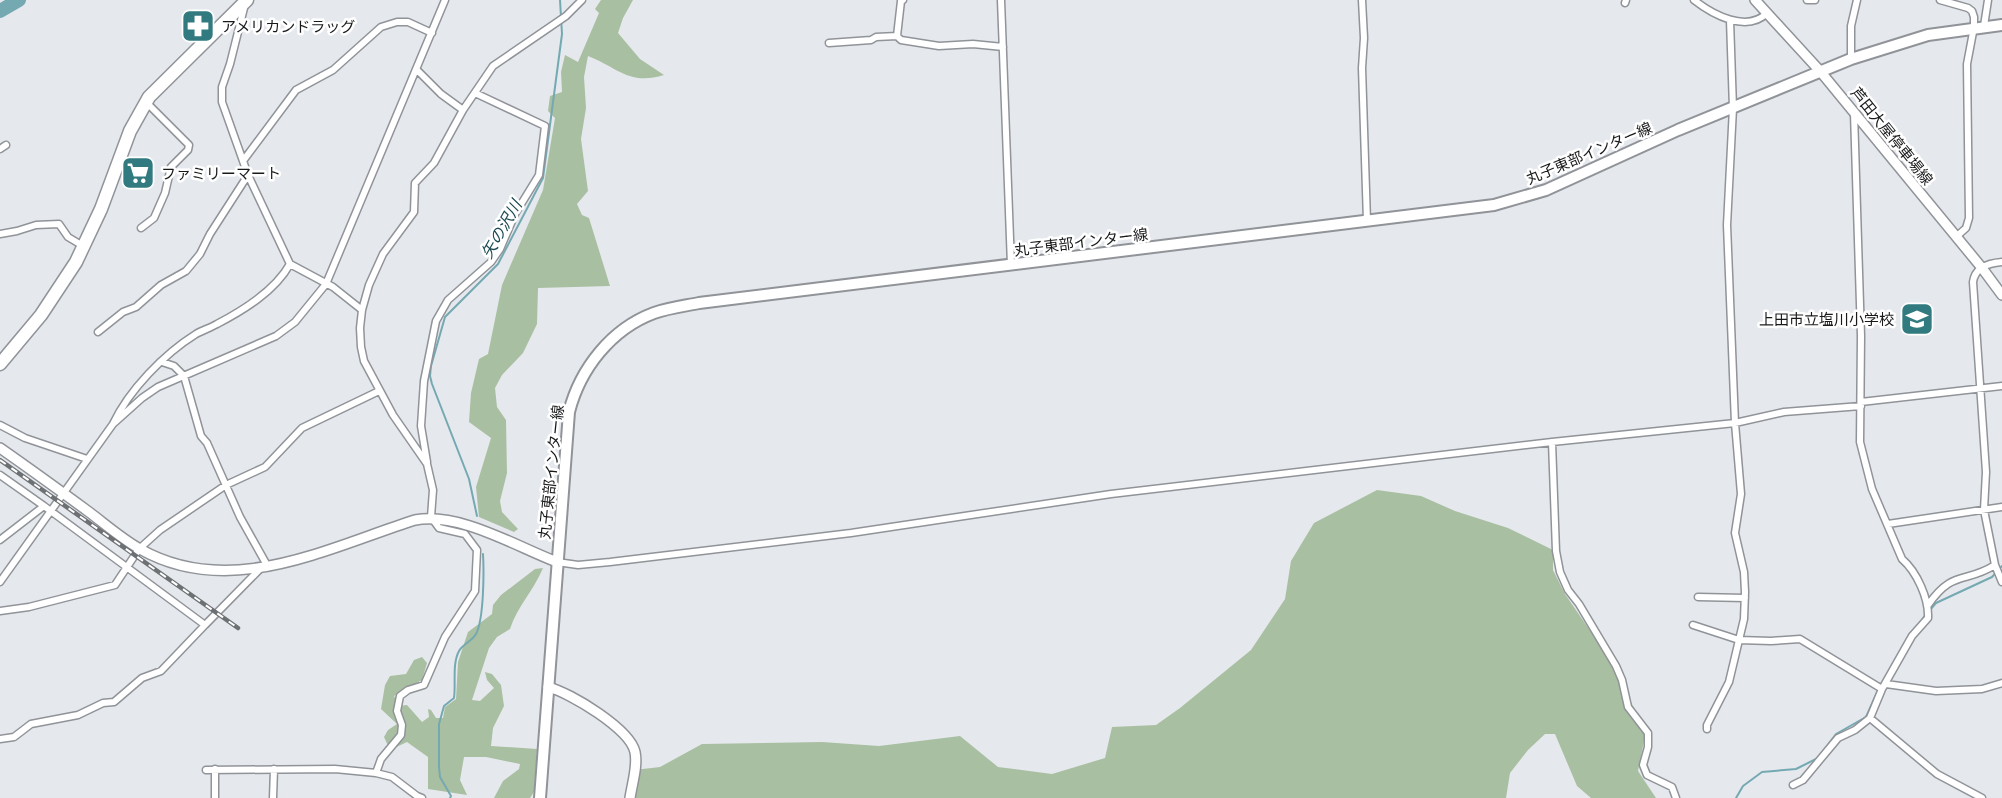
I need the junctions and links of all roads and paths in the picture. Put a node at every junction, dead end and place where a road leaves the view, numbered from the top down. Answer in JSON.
{"nodes":[{"id":1,"x":446,"y":0,"type":"edge"},
{"id":2,"x":582,"y":0,"type":"edge"},
{"id":3,"x":903,"y":0,"type":"edge"},
{"id":4,"x":1001,"y":0,"type":"edge"},
{"id":5,"x":1362,"y":0,"type":"edge"},
{"id":6,"x":1694,"y":0,"type":"edge"},
{"id":7,"x":1755,"y":0,"type":"edge"},
{"id":8,"x":1807,"y":0,"type":"edge"},
{"id":9,"x":1815,"y":0,"type":"edge"},
{"id":10,"x":1857,"y":0,"type":"edge"},
{"id":11,"x":1940,"y":0,"type":"edge"},
{"id":12,"x":1988,"y":0,"type":"edge"},
{"id":13,"x":246,"y":1,"type":"edge"},
{"id":14,"x":1767,"y":13,"type":"junction"},
{"id":15,"x":1730,"y":20,"type":"junction"},
{"id":16,"x":2002,"y":25,"type":"edge"},
{"id":17,"x":1979,"y":27,"type":"junction"},
{"id":18,"x":432,"y":33,"type":"junction"},
{"id":19,"x":897,"y":36,"type":"junction"},
{"id":20,"x":829,"y":43,"type":"dead end"},
{"id":21,"x":1004,"y":47,"type":"junction"},
{"id":22,"x":1851,"y":59,"type":"junction"},
{"id":23,"x":416,"y":69,"type":"junction"},
{"id":24,"x":1820,"y":71,"type":"junction"},
{"id":25,"x":475,"y":93,"type":"junction"},
{"id":26,"x":146,"y":102,"type":"junction"},
{"id":27,"x":1733,"y":108,"type":"junction"},
{"id":28,"x":463,"y":110,"type":"junction"},
{"id":29,"x":1854,"y":113,"type":"junction"},
{"id":30,"x":243,"y":161,"type":"junction"},
{"id":31,"x":248,"y":175,"type":"junction"},
{"id":32,"x":1367,"y":221,"type":"junction"},
{"id":33,"x":141,"y":228,"type":"dead end"},
{"id":34,"x":0,"y":234,"type":"edge"},
{"id":35,"x":1956,"y":237,"type":"junction"},
{"id":36,"x":84,"y":246,"type":"junction"},
{"id":37,"x":2002,"y":262,"type":"edge"},
{"id":38,"x":290,"y":264,"type":"junction"},
{"id":39,"x":1011,"y":265,"type":"junction"},
{"id":40,"x":1982,"y":268,"type":"junction"},
{"id":41,"x":326,"y":284,"type":"junction"},
{"id":42,"x":2002,"y":295,"type":"edge"},
{"id":43,"x":362,"y":310,"type":"junction"},
{"id":44,"x":98,"y":332,"type":"dead end"},
{"id":45,"x":162,"y":362,"type":"junction"},
{"id":46,"x":0,"y":364,"type":"edge"},
{"id":47,"x":184,"y":376,"type":"junction"},
{"id":48,"x":2002,"y":386,"type":"edge"},
{"id":49,"x":1979,"y":390,"type":"junction"},
{"id":50,"x":379,"y":392,"type":"junction"},
{"id":51,"x":1861,"y":404,"type":"junction"},
{"id":52,"x":1735,"y":423,"type":"junction"},
{"id":53,"x":113,"y":424,"type":"junction"},
{"id":54,"x":0,"y":425,"type":"edge"},
{"id":55,"x":1552,"y":442,"type":"junction"},
{"id":56,"x":0,"y":448,"type":"edge"},
{"id":57,"x":87,"y":459,"type":"junction"},
{"id":58,"x":427,"y":464,"type":"junction"},
{"id":59,"x":0,"y":475,"type":"edge"},
{"id":60,"x":226,"y":485,"type":"junction"},
{"id":61,"x":64,"y":493,"type":"junction"},
{"id":62,"x":44,"y":506,"type":"junction"},
{"id":63,"x":2002,"y":507,"type":"edge"},
{"id":64,"x":1984,"y":510,"type":"junction"},
{"id":65,"x":51,"y":512,"type":"junction"},
{"id":66,"x":430,"y":517,"type":"junction"},
{"id":67,"x":1888,"y":524,"type":"junction"},
{"id":68,"x":0,"y":540,"type":"edge"},
{"id":69,"x":139,"y":549,"type":"junction"},
{"id":70,"x":557,"y":562,"type":"junction"},
{"id":71,"x":1995,"y":565,"type":"junction"},
{"id":72,"x":126,"y":566,"type":"junction"},
{"id":73,"x":265,"y":568,"type":"junction"},
{"id":74,"x":0,"y":582,"type":"edge"},
{"id":75,"x":2002,"y":582,"type":"edge"},
{"id":76,"x":1698,"y":597,"type":"dead end"},
{"id":77,"x":1745,"y":598,"type":"junction"},
{"id":78,"x":1928,"y":605,"type":"junction"},
{"id":79,"x":0,"y":611,"type":"edge"},
{"id":80,"x":205,"y":625,"type":"junction"},
{"id":81,"x":1693,"y":625,"type":"dead end"},
{"id":82,"x":1739,"y":640,"type":"junction"},
{"id":83,"x":2002,"y":683,"type":"edge"},
{"id":84,"x":1884,"y":686,"type":"junction"},
{"id":85,"x":548,"y":687,"type":"junction"},
{"id":86,"x":1870,"y":718,"type":"junction"},
{"id":87,"x":1707,"y":729,"type":"dead end"},
{"id":88,"x":0,"y":739,"type":"edge"},
{"id":89,"x":274,"y":768,"type":"junction"},
{"id":90,"x":207,"y":770,"type":"dead end"},
{"id":91,"x":215,"y":770,"type":"junction"},
{"id":92,"x":376,"y":773,"type":"junction"},
{"id":93,"x":1793,"y":786,"type":"dead end"},
{"id":94,"x":214,"y":798,"type":"edge"},
{"id":95,"x":273,"y":798,"type":"edge"},
{"id":96,"x":422,"y":798,"type":"edge"},
{"id":97,"x":540,"y":798,"type":"edge"},
{"id":98,"x":630,"y":798,"type":"edge"},
{"id":99,"x":1676,"y":798,"type":"edge"},
{"id":100,"x":1982,"y":798,"type":"edge"}],
"edges":[{"from":1,"to":18,"type":"street"},
{"from":2,"to":25,"type":"street"},
{"from":3,"to":19,"type":"street"},
{"from":4,"to":21,"type":"street"},
{"from":5,"to":32,"type":"street"},
{"from":6,"to":15,"type":"street"},
{"from":7,"to":14,"type":"street","name":"芦田大屋停車場線"},
{"from":8,"to":9,"type":"street"},
{"from":10,"to":22,"type":"street"},
{"from":11,"to":17,"type":"street"},
{"from":12,"to":17,"type":"street"},
{"from":13,"to":26,"type":"highway"},
{"from":13,"to":30,"type":"street"},
{"from":14,"to":15,"type":"street"},
{"from":14,"to":24,"type":"street","name":"芦田大屋停車場線"},
{"from":15,"to":27,"type":"street"},
{"from":16,"to":17,"type":"main road","name":"丸子東部インター線"},
{"from":17,"to":22,"type":"main road","name":"丸子東部インター線"},
{"from":17,"to":35,"type":"street"},
{"from":18,"to":23,"type":"street"},
{"from":18,"to":30,"type":"street"},
{"from":19,"to":20,"type":"street"},
{"from":19,"to":21,"type":"street"},
{"from":21,"to":39,"type":"street"},
{"from":22,"to":24,"type":"main road","name":"丸子東部インター線"},
{"from":23,"to":28,"type":"street"},
{"from":23,"to":41,"type":"street"},
{"from":24,"to":27,"type":"main road","name":"丸子東部インター線"},
{"from":24,"to":29,"type":"street","name":"芦田大屋停車場線"},
{"from":25,"to":28,"type":"street"},
{"from":25,"to":58,"type":"street"},
{"from":26,"to":33,"type":"street"},
{"from":26,"to":36,"type":"highway"},
{"from":27,"to":32,"type":"main road","name":"丸子東部インター線"},
{"from":27,"to":52,"type":"street"},
{"from":28,"to":43,"type":"street"},
{"from":29,"to":35,"type":"street","name":"芦田大屋停車場線"},
{"from":29,"to":51,"type":"street"},
{"from":30,"to":31,"type":"street"},
{"from":31,"to":38,"type":"street"},
{"from":31,"to":44,"type":"street"},
{"from":32,"to":39,"type":"main road","name":"丸子東部インター線"},
{"from":34,"to":36,"type":"street"},
{"from":35,"to":40,"type":"street","name":"芦田大屋停車場線"},
{"from":36,"to":46,"type":"highway"},
{"from":37,"to":40,"type":"street"},
{"from":38,"to":41,"type":"street"},
{"from":38,"to":45,"type":"street"},
{"from":39,"to":70,"type":"main road","name":"丸子東部インター線"},
{"from":40,"to":42,"type":"street","name":"芦田大屋停車場線"},
{"from":40,"to":49,"type":"street"},
{"from":41,"to":43,"type":"street"},
{"from":41,"to":47,"type":"street"},
{"from":43,"to":50,"type":"street"},
{"from":45,"to":47,"type":"street"},
{"from":45,"to":53,"type":"street"},
{"from":47,"to":53,"type":"street"},
{"from":47,"to":60,"type":"street"},
{"from":48,"to":49,"type":"street"},
{"from":49,"to":51,"type":"street"},
{"from":49,"to":64,"type":"street"},
{"from":50,"to":58,"type":"street"},
{"from":50,"to":60,"type":"street"},
{"from":51,"to":52,"type":"street"},
{"from":51,"to":67,"type":"street"},
{"from":52,"to":55,"type":"street"},
{"from":52,"to":77,"type":"street"},
{"from":53,"to":57,"type":"street"},
{"from":54,"to":57,"type":"street"},
{"from":55,"to":70,"type":"street"},
{"from":55,"to":99,"type":"street"},
{"from":56,"to":61,"type":"street"},
{"from":57,"to":61,"type":"street"},
{"from":58,"to":66,"type":"street"},
{"from":59,"to":62,"type":"street"},
{"from":60,"to":69,"type":"street"},
{"from":60,"to":73,"type":"street"},
{"from":61,"to":65,"type":"street"},
{"from":61,"to":69,"type":"street"},
{"from":62,"to":65,"type":"street"},
{"from":62,"to":68,"type":"street"},
{"from":63,"to":64,"type":"street"},
{"from":64,"to":67,"type":"street"},
{"from":64,"to":71,"type":"street"},
{"from":65,"to":72,"type":"street"},
{"from":65,"to":74,"type":"street"},
{"from":66,"to":70,"type":"street"},
{"from":66,"to":73,"type":"street"},
{"from":66,"to":92,"type":"street"},
{"from":67,"to":78,"type":"street"},
{"from":69,"to":72,"type":"street"},
{"from":69,"to":73,"type":"street"},
{"from":70,"to":85,"type":"main road","name":"丸子東部インター線"},
{"from":71,"to":75,"type":"street"},
{"from":71,"to":78,"type":"street"},
{"from":72,"to":79,"type":"street"},
{"from":72,"to":80,"type":"street"},
{"from":73,"to":80,"type":"street"},
{"from":76,"to":77,"type":"street"},
{"from":77,"to":82,"type":"street"},
{"from":78,"to":84,"type":"street"},
{"from":80,"to":88,"type":"street"},
{"from":81,"to":82,"type":"street"},
{"from":82,"to":84,"type":"street"},
{"from":82,"to":87,"type":"street"},
{"from":83,"to":84,"type":"street"},
{"from":84,"to":86,"type":"street"},
{"from":85,"to":97,"type":"main road","name":"丸子東部インター線"},
{"from":85,"to":98,"type":"street"},
{"from":86,"to":93,"type":"street"},
{"from":86,"to":100,"type":"street"},
{"from":89,"to":91,"type":"street"},
{"from":89,"to":92,"type":"street"},
{"from":89,"to":95,"type":"street"},
{"from":90,"to":91,"type":"street"},
{"from":91,"to":94,"type":"street"},
{"from":92,"to":96,"type":"street"}]}
